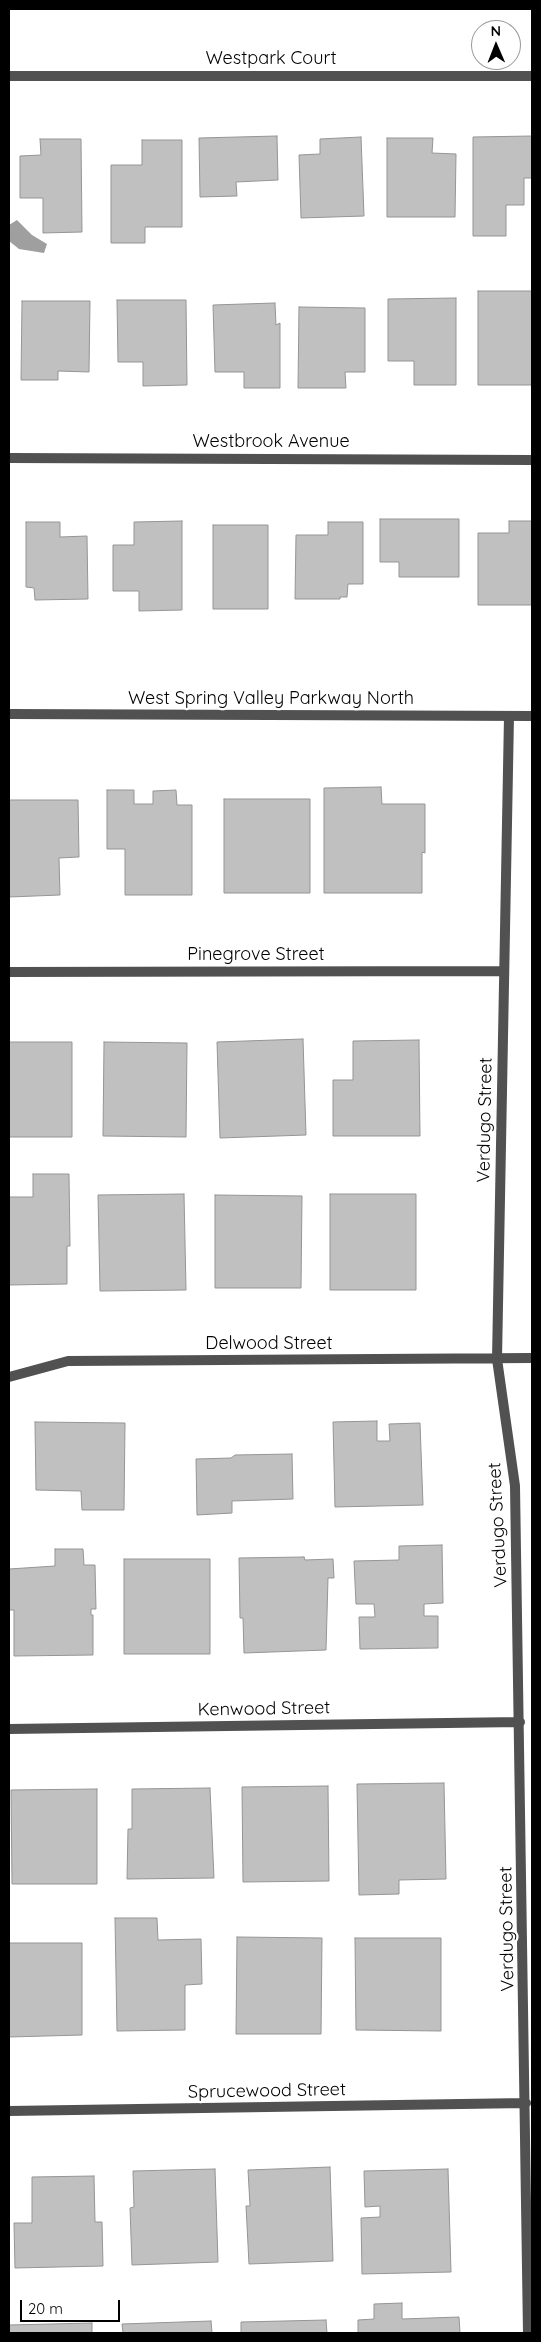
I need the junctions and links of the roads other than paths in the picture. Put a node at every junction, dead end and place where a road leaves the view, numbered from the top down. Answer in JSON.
{"nodes":[{"id":1,"x":9,"y":76,"type":"edge"},
{"id":2,"x":532,"y":76,"type":"edge"},
{"id":3,"x":9,"y":458,"type":"edge"},
{"id":4,"x":532,"y":460,"type":"edge"},
{"id":5,"x":9,"y":714,"type":"edge"},
{"id":6,"x":509,"y":716,"type":"junction"},
{"id":7,"x":532,"y":716,"type":"edge"},
{"id":8,"x":504,"y":971,"type":"junction"},
{"id":9,"x":9,"y":972,"type":"edge"},
{"id":10,"x":532,"y":1358,"type":"edge"},
{"id":11,"x":498,"y":1359,"type":"junction"},
{"id":12,"x":9,"y":1377,"type":"edge"},
{"id":13,"x":520,"y":1722,"type":"junction"},
{"id":14,"x":9,"y":1729,"type":"edge"},
{"id":15,"x":526,"y":2103,"type":"junction"},
{"id":16,"x":9,"y":2111,"type":"edge"},
{"id":17,"x":528,"y":2333,"type":"edge"}],
"edges":[{"from":1,"to":2,"type":"street","name":"Westpark Court"},
{"from":3,"to":4,"type":"street","name":"Westbrook Avenue"},
{"from":5,"to":6,"type":"street","name":"West Spring Valley Parkway North"},
{"from":6,"to":7,"type":"street","name":"West Spring Valley Parkway North"},
{"from":6,"to":8,"type":"street","name":"Verdugo Street"},
{"from":8,"to":9,"type":"street","name":"Pinegrove Street"},
{"from":8,"to":11,"type":"street","name":"Verdugo Street"},
{"from":10,"to":11,"type":"street","name":"Delwood Street"},
{"from":11,"to":12,"type":"street","name":"Delwood Street"},
{"from":11,"to":13,"type":"street","name":"Verdugo Street"},
{"from":13,"to":14,"type":"street","name":"Kenwood Street"},
{"from":13,"to":15,"type":"street","name":"Verdugo Street"},
{"from":15,"to":16,"type":"street","name":"Sprucewood Street"},
{"from":15,"to":17,"type":"street","name":"Verdugo Street"}]}
